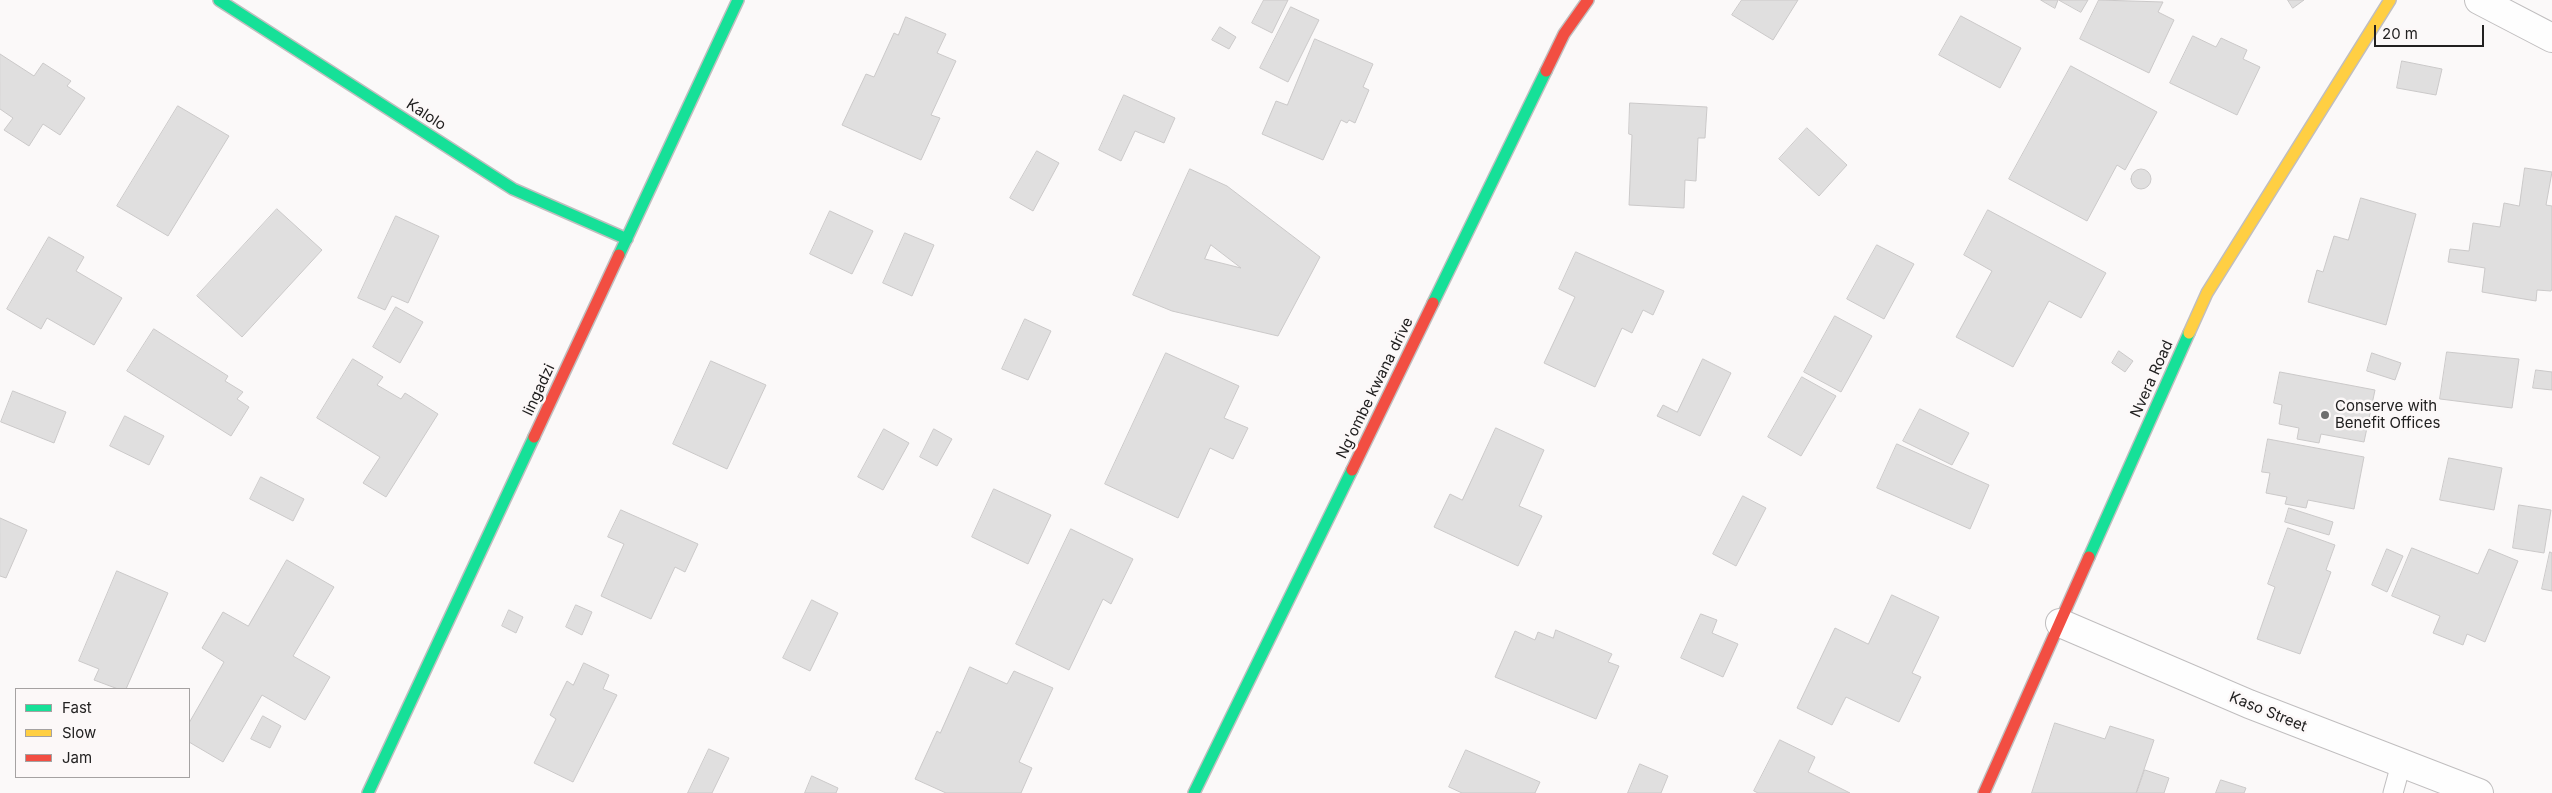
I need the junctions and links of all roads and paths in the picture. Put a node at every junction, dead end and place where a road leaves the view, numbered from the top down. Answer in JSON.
{"nodes":[{"id":1,"x":219,"y":0,"type":"edge"},
{"id":2,"x":738,"y":0,"type":"edge"},
{"id":3,"x":1588,"y":0,"type":"edge"},
{"id":4,"x":2390,"y":0,"type":"edge"},
{"id":5,"x":2479,"y":0,"type":"edge"},
{"id":6,"x":2552,"y":38,"type":"edge"},
{"id":7,"x":626,"y":239,"type":"junction"},
{"id":8,"x":2060,"y":623,"type":"junction"},
{"id":9,"x":2401,"y":764,"type":"junction"},
{"id":10,"x":368,"y":793,"type":"edge"},
{"id":11,"x":1194,"y":793,"type":"edge"},
{"id":12,"x":1984,"y":793,"type":"edge"},
{"id":13,"x":2393,"y":793,"type":"edge"},
{"id":14,"x":2478,"y":793,"type":"edge"}],
"edges":[{"from":1,"to":7,"type":"street","name":"Kalolo"},
{"from":2,"to":7,"type":"street","name":"lingadzi"},
{"from":3,"to":11,"type":"street","name":"Ng'ombe kwana drive"},
{"from":4,"to":8,"type":"street","name":"Nvera Road"},
{"from":5,"to":6,"type":"street"},
{"from":7,"to":10,"type":"street","name":"lingadzi"},
{"from":8,"to":9,"type":"street","name":"Kaso Street"},
{"from":8,"to":12,"type":"street","name":"Nvera Road"},
{"from":9,"to":13,"type":"lane"},
{"from":9,"to":14,"type":"street","name":"Kaso Street"}]}
